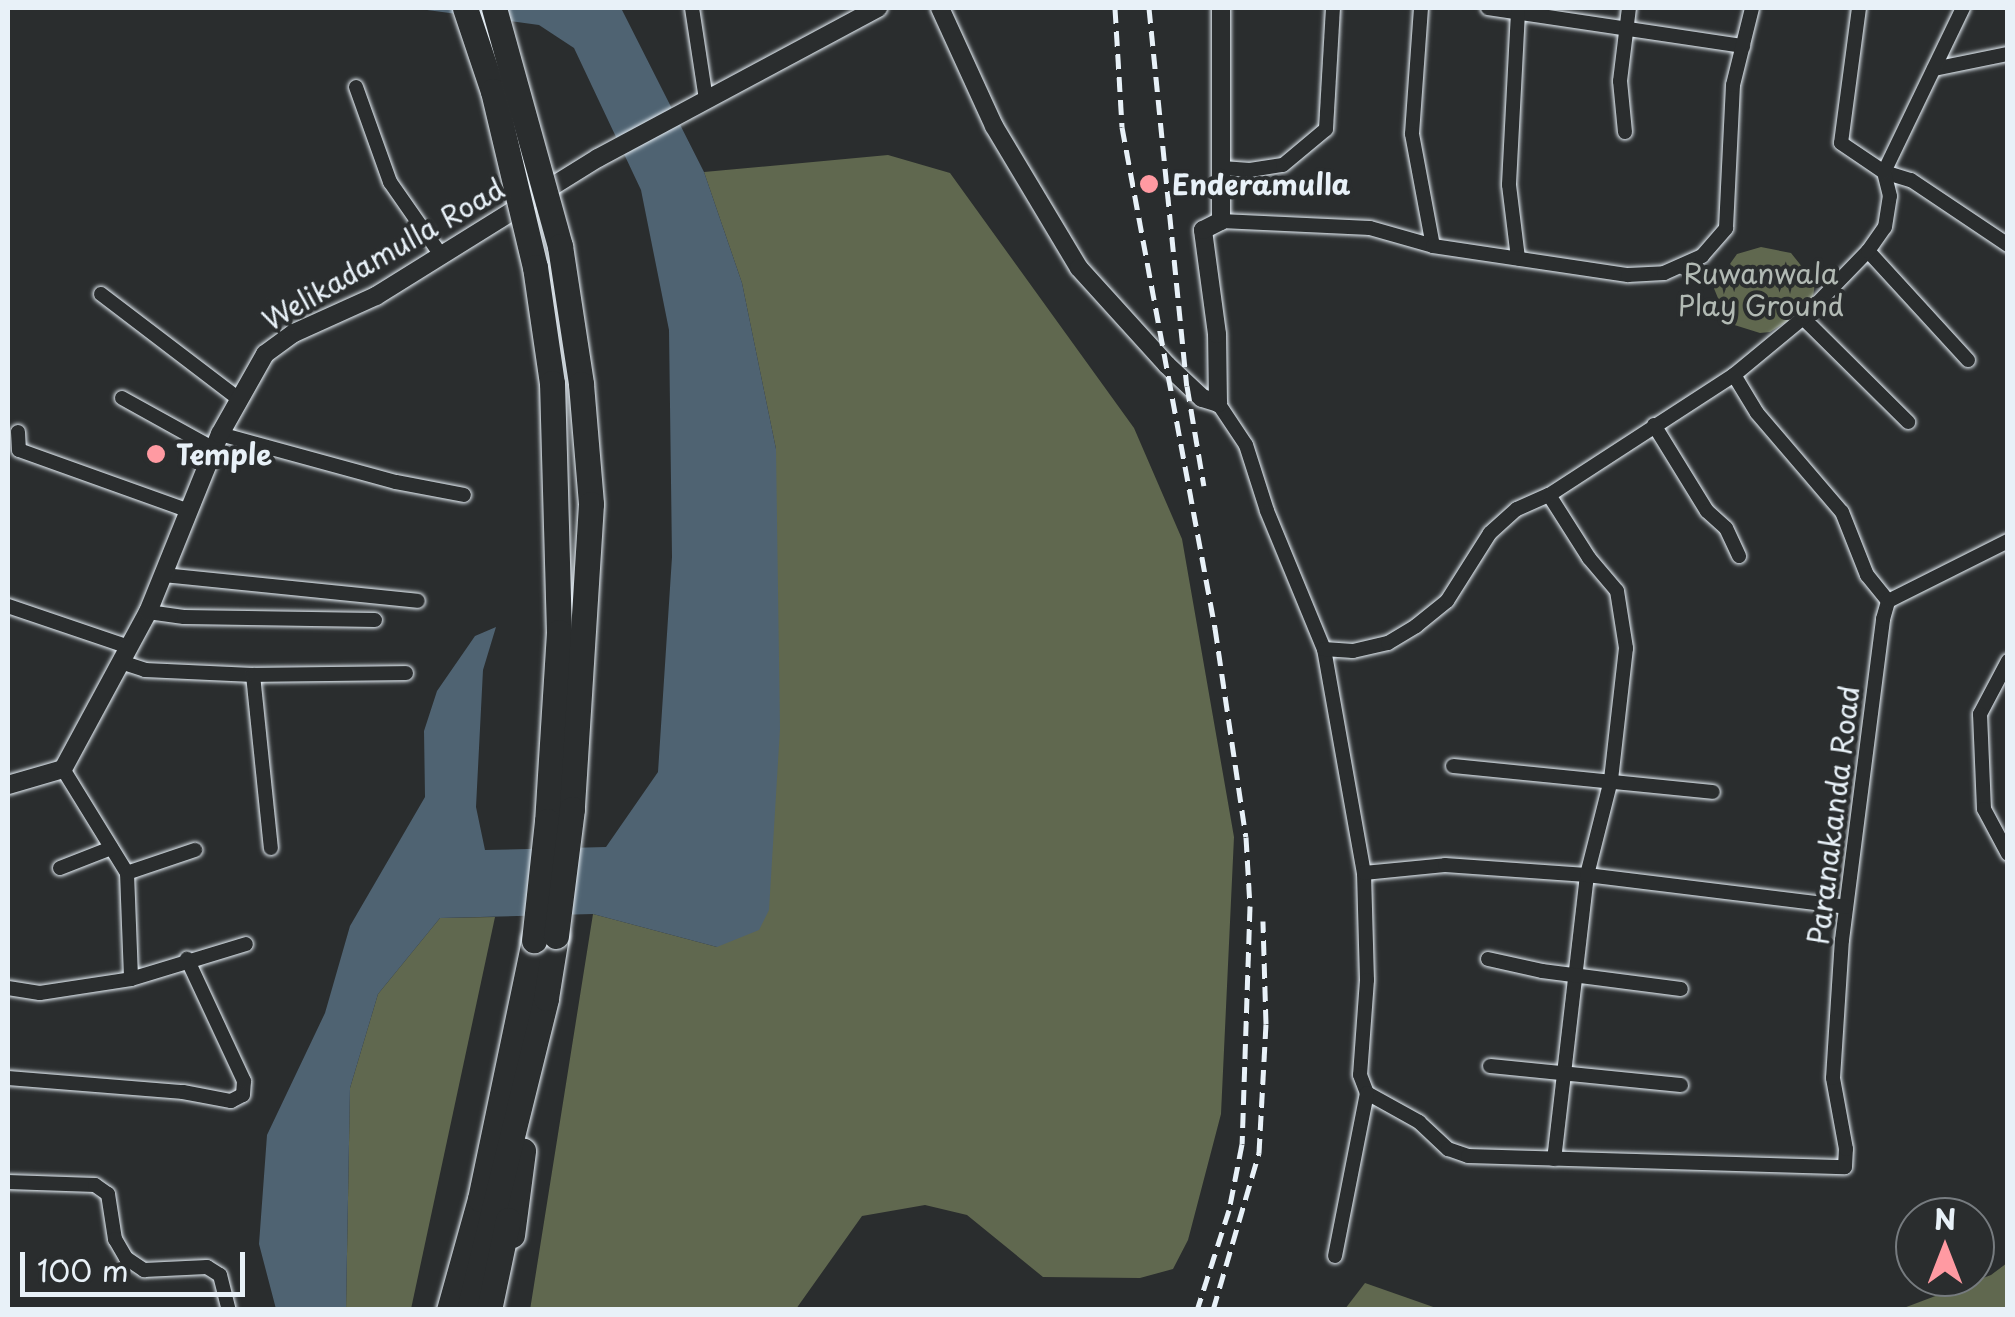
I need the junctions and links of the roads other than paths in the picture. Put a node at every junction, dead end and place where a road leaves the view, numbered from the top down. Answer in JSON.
{"nodes":[{"id":1,"x":465,"y":8,"type":"edge"},
{"id":2,"x":494,"y":8,"type":"edge"},
{"id":3,"x":692,"y":8,"type":"edge"},
{"id":4,"x":878,"y":8,"type":"edge"},
{"id":5,"x":940,"y":8,"type":"edge"},
{"id":6,"x":1222,"y":8,"type":"edge"},
{"id":7,"x":1333,"y":8,"type":"edge"},
{"id":8,"x":1421,"y":8,"type":"edge"},
{"id":9,"x":1493,"y":8,"type":"edge"},
{"id":10,"x":1628,"y":8,"type":"edge"},
{"id":11,"x":1752,"y":8,"type":"edge"},
{"id":12,"x":1859,"y":8,"type":"edge"},
{"id":13,"x":1963,"y":8,"type":"edge"},
{"id":14,"x":1518,"y":12,"type":"junction"},
{"id":15,"x":1626,"y":27,"type":"junction"},
{"id":16,"x":1743,"y":46,"type":"junction"},
{"id":17,"x":2008,"y":54,"type":"edge"},
{"id":18,"x":1934,"y":69,"type":"junction"},
{"id":19,"x":356,"y":87,"type":"dead end"},
{"id":20,"x":706,"y":98,"type":"junction"},
{"id":21,"x":1624,"y":132,"type":"dead end"},
{"id":22,"x":1222,"y":168,"type":"junction"},
{"id":23,"x":1884,"y":172,"type":"junction"},
{"id":24,"x":1221,"y":221,"type":"junction"},
{"id":25,"x":2008,"y":245,"type":"edge"},
{"id":26,"x":1433,"y":246,"type":"junction"},
{"id":27,"x":1868,"y":251,"type":"junction"},
{"id":28,"x":442,"y":255,"type":"junction"},
{"id":29,"x":1518,"y":258,"type":"junction"},
{"id":30,"x":101,"y":294,"type":"dead end"},
{"id":31,"x":1803,"y":318,"type":"junction"},
{"id":32,"x":1968,"y":360,"type":"dead end"},
{"id":33,"x":1734,"y":374,"type":"junction"},
{"id":34,"x":122,"y":398,"type":"dead end"},
{"id":35,"x":239,"y":399,"type":"junction"},
{"id":36,"x":1218,"y":403,"type":"junction"},
{"id":37,"x":1908,"y":422,"type":"dead end"},
{"id":38,"x":1654,"y":425,"type":"junction"},
{"id":39,"x":18,"y":432,"type":"dead end"},
{"id":40,"x":217,"y":441,"type":"junction"},
{"id":41,"x":1549,"y":494,"type":"junction"},
{"id":42,"x":464,"y":495,"type":"dead end"},
{"id":43,"x":189,"y":511,"type":"junction"},
{"id":44,"x":2008,"y":541,"type":"edge"},
{"id":45,"x":1740,"y":556,"type":"dead end"},
{"id":46,"x":163,"y":575,"type":"junction"},
{"id":47,"x":418,"y":601,"type":"dead end"},
{"id":48,"x":1888,"y":601,"type":"junction"},
{"id":49,"x":8,"y":606,"type":"edge"},
{"id":50,"x":148,"y":612,"type":"junction"},
{"id":51,"x":376,"y":620,"type":"dead end"},
{"id":52,"x":1324,"y":649,"type":"junction"},
{"id":53,"x":125,"y":654,"type":"junction"},
{"id":54,"x":2008,"y":660,"type":"edge"},
{"id":55,"x":406,"y":672,"type":"dead end"},
{"id":56,"x":253,"y":675,"type":"junction"},
{"id":57,"x":1453,"y":766,"type":"dead end"},
{"id":58,"x":64,"y":769,"type":"junction"},
{"id":59,"x":1611,"y":780,"type":"junction"},
{"id":60,"x":8,"y":785,"type":"edge"},
{"id":61,"x":1713,"y":792,"type":"dead end"},
{"id":62,"x":111,"y":848,"type":"junction"},
{"id":63,"x":270,"y":848,"type":"dead end"},
{"id":64,"x":195,"y":850,"type":"dead end"},
{"id":65,"x":2008,"y":854,"type":"edge"},
{"id":66,"x":60,"y":868,"type":"dead end"},
{"id":67,"x":127,"y":873,"type":"junction"},
{"id":68,"x":1364,"y":873,"type":"junction"},
{"id":69,"x":1586,"y":875,"type":"junction"},
{"id":70,"x":1846,"y":907,"type":"junction"},
{"id":71,"x":545,"y":938,"type":"junction"},
{"id":72,"x":246,"y":944,"type":"dead end"},
{"id":73,"x":187,"y":958,"type":"junction"},
{"id":74,"x":1488,"y":959,"type":"dead end"},
{"id":75,"x":1578,"y":973,"type":"junction"},
{"id":76,"x":131,"y":979,"type":"junction"},
{"id":77,"x":8,"y":988,"type":"edge"},
{"id":78,"x":1680,"y":988,"type":"dead end"},
{"id":79,"x":546,"y":998,"type":"junction"},
{"id":80,"x":1490,"y":1066,"type":"dead end"},
{"id":81,"x":534,"y":1068,"type":"junction"},
{"id":82,"x":1565,"y":1071,"type":"junction"},
{"id":83,"x":8,"y":1078,"type":"edge"},
{"id":84,"x":1680,"y":1084,"type":"dead end"},
{"id":85,"x":1367,"y":1093,"type":"junction"},
{"id":86,"x":523,"y":1151,"type":"junction"},
{"id":87,"x":1554,"y":1159,"type":"junction"},
{"id":88,"x":8,"y":1182,"type":"edge"},
{"id":89,"x":1334,"y":1256,"type":"dead end"},
{"id":90,"x":229,"y":1310,"type":"edge"},
{"id":91,"x":449,"y":1310,"type":"edge"},
{"id":92,"x":470,"y":1310,"type":"edge"},
{"id":93,"x":478,"y":1310,"type":"edge"},
{"id":94,"x":489,"y":1310,"type":"edge"},
{"id":95,"x":502,"y":1310,"type":"edge"}],
"edges":[{"from":1,"to":71,"type":"highway","bridge":true},
{"from":2,"to":71,"type":"highway","bridge":true},
{"from":3,"to":20,"type":"street"},
{"from":4,"to":20,"type":"street","name":"Welikadamulla Road"},
{"from":5,"to":36,"type":"street"},
{"from":6,"to":22,"type":"street"},
{"from":7,"to":22,"type":"street"},
{"from":8,"to":26,"type":"street"},
{"from":9,"to":14,"type":"street"},
{"from":10,"to":15,"type":"street"},
{"from":11,"to":16,"type":"street"},
{"from":12,"to":23,"type":"street"},
{"from":13,"to":18,"type":"street"},
{"from":14,"to":15,"type":"street"},
{"from":14,"to":29,"type":"street"},
{"from":15,"to":16,"type":"street"},
{"from":15,"to":21,"type":"street"},
{"from":16,"to":29,"type":"street"},
{"from":17,"to":18,"type":"street"},
{"from":18,"to":23,"type":"street"},
{"from":19,"to":28,"type":"street"},
{"from":20,"to":28,"type":"street","name":"Welikadamulla Road"},
{"from":22,"to":24,"type":"street"},
{"from":23,"to":25,"type":"street"},
{"from":23,"to":27,"type":"street"},
{"from":24,"to":26,"type":"street"},
{"from":24,"to":36,"type":"street"},
{"from":26,"to":29,"type":"street"},
{"from":27,"to":31,"type":"street"},
{"from":27,"to":32,"type":"street"},
{"from":28,"to":35,"type":"street","name":"Welikadamulla Road"},
{"from":30,"to":35,"type":"street"},
{"from":31,"to":33,"type":"street"},
{"from":31,"to":37,"type":"street"},
{"from":33,"to":38,"type":"street"},
{"from":33,"to":48,"type":"street"},
{"from":34,"to":40,"type":"street"},
{"from":35,"to":40,"type":"street","name":"Welikadamulla Road"},
{"from":36,"to":52,"type":"street"},
{"from":38,"to":41,"type":"street"},
{"from":38,"to":45,"type":"street"},
{"from":39,"to":43,"type":"street"},
{"from":40,"to":42,"type":"street"},
{"from":40,"to":43,"type":"street","name":"Welikadamulla Road"},
{"from":41,"to":52,"type":"street"},
{"from":41,"to":59,"type":"street"},
{"from":43,"to":46,"type":"street","name":"Welikadamulla Road"},
{"from":44,"to":48,"type":"street"},
{"from":46,"to":47,"type":"street"},
{"from":46,"to":50,"type":"street","name":"Welikadamulla Road"},
{"from":48,"to":70,"type":"street","name":"Paranakanda Road"},
{"from":49,"to":53,"type":"street"},
{"from":50,"to":51,"type":"street"},
{"from":50,"to":53,"type":"street","name":"Welikadamulla Road"},
{"from":52,"to":68,"type":"street"},
{"from":53,"to":56,"type":"street"},
{"from":53,"to":58,"type":"street","name":"Welikadamulla Road"},
{"from":54,"to":65,"type":"street"},
{"from":55,"to":56,"type":"street"},
{"from":56,"to":63,"type":"street"},
{"from":57,"to":59,"type":"street"},
{"from":58,"to":60,"type":"street"},
{"from":58,"to":62,"type":"street"},
{"from":59,"to":61,"type":"street"},
{"from":59,"to":69,"type":"street"},
{"from":62,"to":66,"type":"street"},
{"from":62,"to":67,"type":"street"},
{"from":64,"to":67,"type":"street"},
{"from":67,"to":76,"type":"street"},
{"from":68,"to":69,"type":"street"},
{"from":68,"to":85,"type":"street"},
{"from":69,"to":70,"type":"street"},
{"from":69,"to":75,"type":"street"},
{"from":70,"to":87,"type":"street","name":"Paranakanda Road"},
{"from":71,"to":79,"type":"highway"},
{"from":71,"to":91,"type":"highway"},
{"from":72,"to":73,"type":"street"},
{"from":73,"to":76,"type":"street"},
{"from":73,"to":83,"type":"street"},
{"from":74,"to":75,"type":"street"},
{"from":75,"to":78,"type":"street"},
{"from":75,"to":82,"type":"street"},
{"from":76,"to":77,"type":"street"},
{"from":79,"to":81,"type":"highway"},
{"from":79,"to":92,"type":"highway"},
{"from":80,"to":82,"type":"street"},
{"from":81,"to":86,"type":"highway"},
{"from":81,"to":93,"type":"highway"},
{"from":82,"to":84,"type":"street"},
{"from":82,"to":87,"type":"street"},
{"from":85,"to":87,"type":"street"},
{"from":85,"to":89,"type":"street"},
{"from":86,"to":94,"type":"highway"},
{"from":86,"to":95,"type":"highway"},
{"from":88,"to":90,"type":"street"}]}
